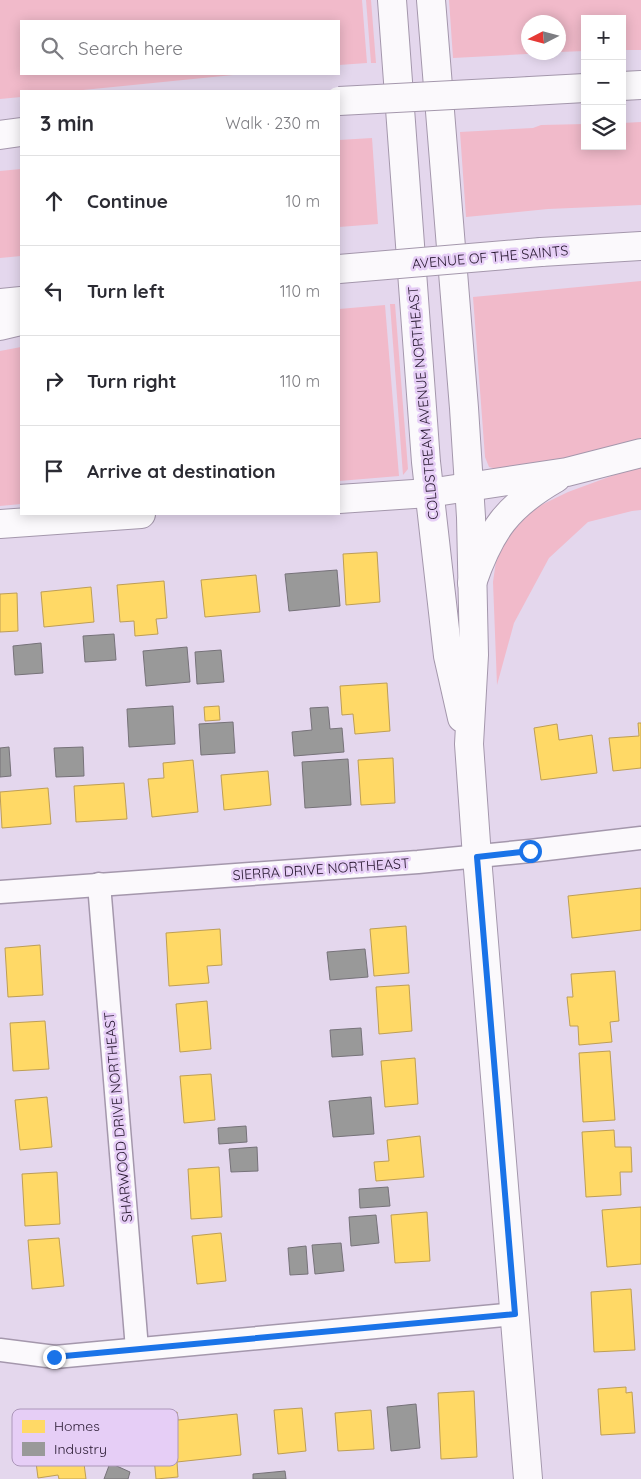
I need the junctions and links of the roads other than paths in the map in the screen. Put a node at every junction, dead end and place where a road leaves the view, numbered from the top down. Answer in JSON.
{"nodes":[{"id":1,"x":392,"y":0,"type":"edge"},
{"id":2,"x":431,"y":0,"type":"edge"},
{"id":3,"x":626,"y":86,"type":"edge"},
{"id":4,"x":641,"y":86,"type":"edge"},
{"id":5,"x":581,"y":88,"type":"edge"},
{"id":6,"x":340,"y":101,"type":"edge"},
{"id":7,"x":20,"y":132,"type":"edge"},
{"id":8,"x":0,"y":135,"type":"edge"},
{"id":9,"x":641,"y":246,"type":"edge"},
{"id":10,"x":340,"y":269,"type":"edge"},
{"id":11,"x":20,"y":301,"type":"edge"},
{"id":12,"x":0,"y":303,"type":"edge"},
{"id":13,"x":20,"y":321,"type":"edge"},
{"id":14,"x":0,"y":326,"type":"edge"},
{"id":15,"x":641,"y":453,"type":"edge"},
{"id":16,"x":567,"y":472,"type":"junction"},
{"id":17,"x":469,"y":488,"type":"junction"},
{"id":18,"x":429,"y":493,"type":"junction"},
{"id":19,"x":340,"y":499,"type":"edge"},
{"id":20,"x":126,"y":515,"type":"edge"},
{"id":21,"x":0,"y":524,"type":"edge"},
{"id":22,"x":472,"y":583,"type":"junction"},
{"id":23,"x":469,"y":744,"type":"junction"},
{"id":24,"x":641,"y":838,"type":"edge"},
{"id":25,"x":477,"y":857,"type":"junction"},
{"id":26,"x":99,"y":884,"type":"junction"},
{"id":27,"x":0,"y":892,"type":"edge"},
{"id":28,"x":515,"y":1314,"type":"junction"},
{"id":29,"x":137,"y":1349,"type":"junction"},
{"id":30,"x":0,"y":1350,"type":"edge"},
{"id":31,"x":528,"y":1479,"type":"edge"}],
"edges":[{"from":1,"to":18,"type":"main road","name":"COLDSTREAM AVENUE NORTHEAST"},
{"from":2,"to":17,"type":"main road","name":"COLDSTREAM AVENUE NORTHEAST"},
{"from":3,"to":4,"type":"main road"},
{"from":5,"to":6,"type":"main road","bridge":true},
{"from":7,"to":8,"type":"main road"},
{"from":9,"to":10,"type":"main road","name":"AVENUE OF THE SAINTS","bridge":true},
{"from":11,"to":12,"type":"main road"},
{"from":13,"to":14,"type":"main road"},
{"from":15,"to":16,"type":"main road"},
{"from":16,"to":17,"type":"main road"},
{"from":16,"to":22,"type":"main road"},
{"from":17,"to":18,"type":"main road"},
{"from":17,"to":22,"type":"main road","name":"COLDSTREAM AVENUE NORTHEAST"},
{"from":18,"to":19,"type":"main road"},
{"from":18,"to":23,"type":"main road","name":"COLDSTREAM AVENUE NORTHEAST"},
{"from":20,"to":21,"type":"main road"},
{"from":22,"to":23,"type":"main road","name":"COLDSTREAM AVENUE NORTHEAST"},
{"from":23,"to":25,"type":"main road","name":"COLDSTREAM AVENUE NORTHEAST"},
{"from":24,"to":25,"type":"street","name":"SIERRA DRIVE NORTHEAST"},
{"from":25,"to":26,"type":"street","name":"SIERRA DRIVE NORTHEAST"},
{"from":25,"to":28,"type":"main road","name":"COLDSTREAM AVENUE NORTHEAST"},
{"from":26,"to":27,"type":"street","name":"SIERRA DRIVE NORTHEAST"},
{"from":26,"to":29,"type":"street","name":"SHARWOOD DRIVE NORTHEAST"},
{"from":28,"to":29,"type":"street"},
{"from":28,"to":31,"type":"main road","name":"COLDSTREAM AVENUE NORTHEAST"},
{"from":29,"to":30,"type":"street"}]}
